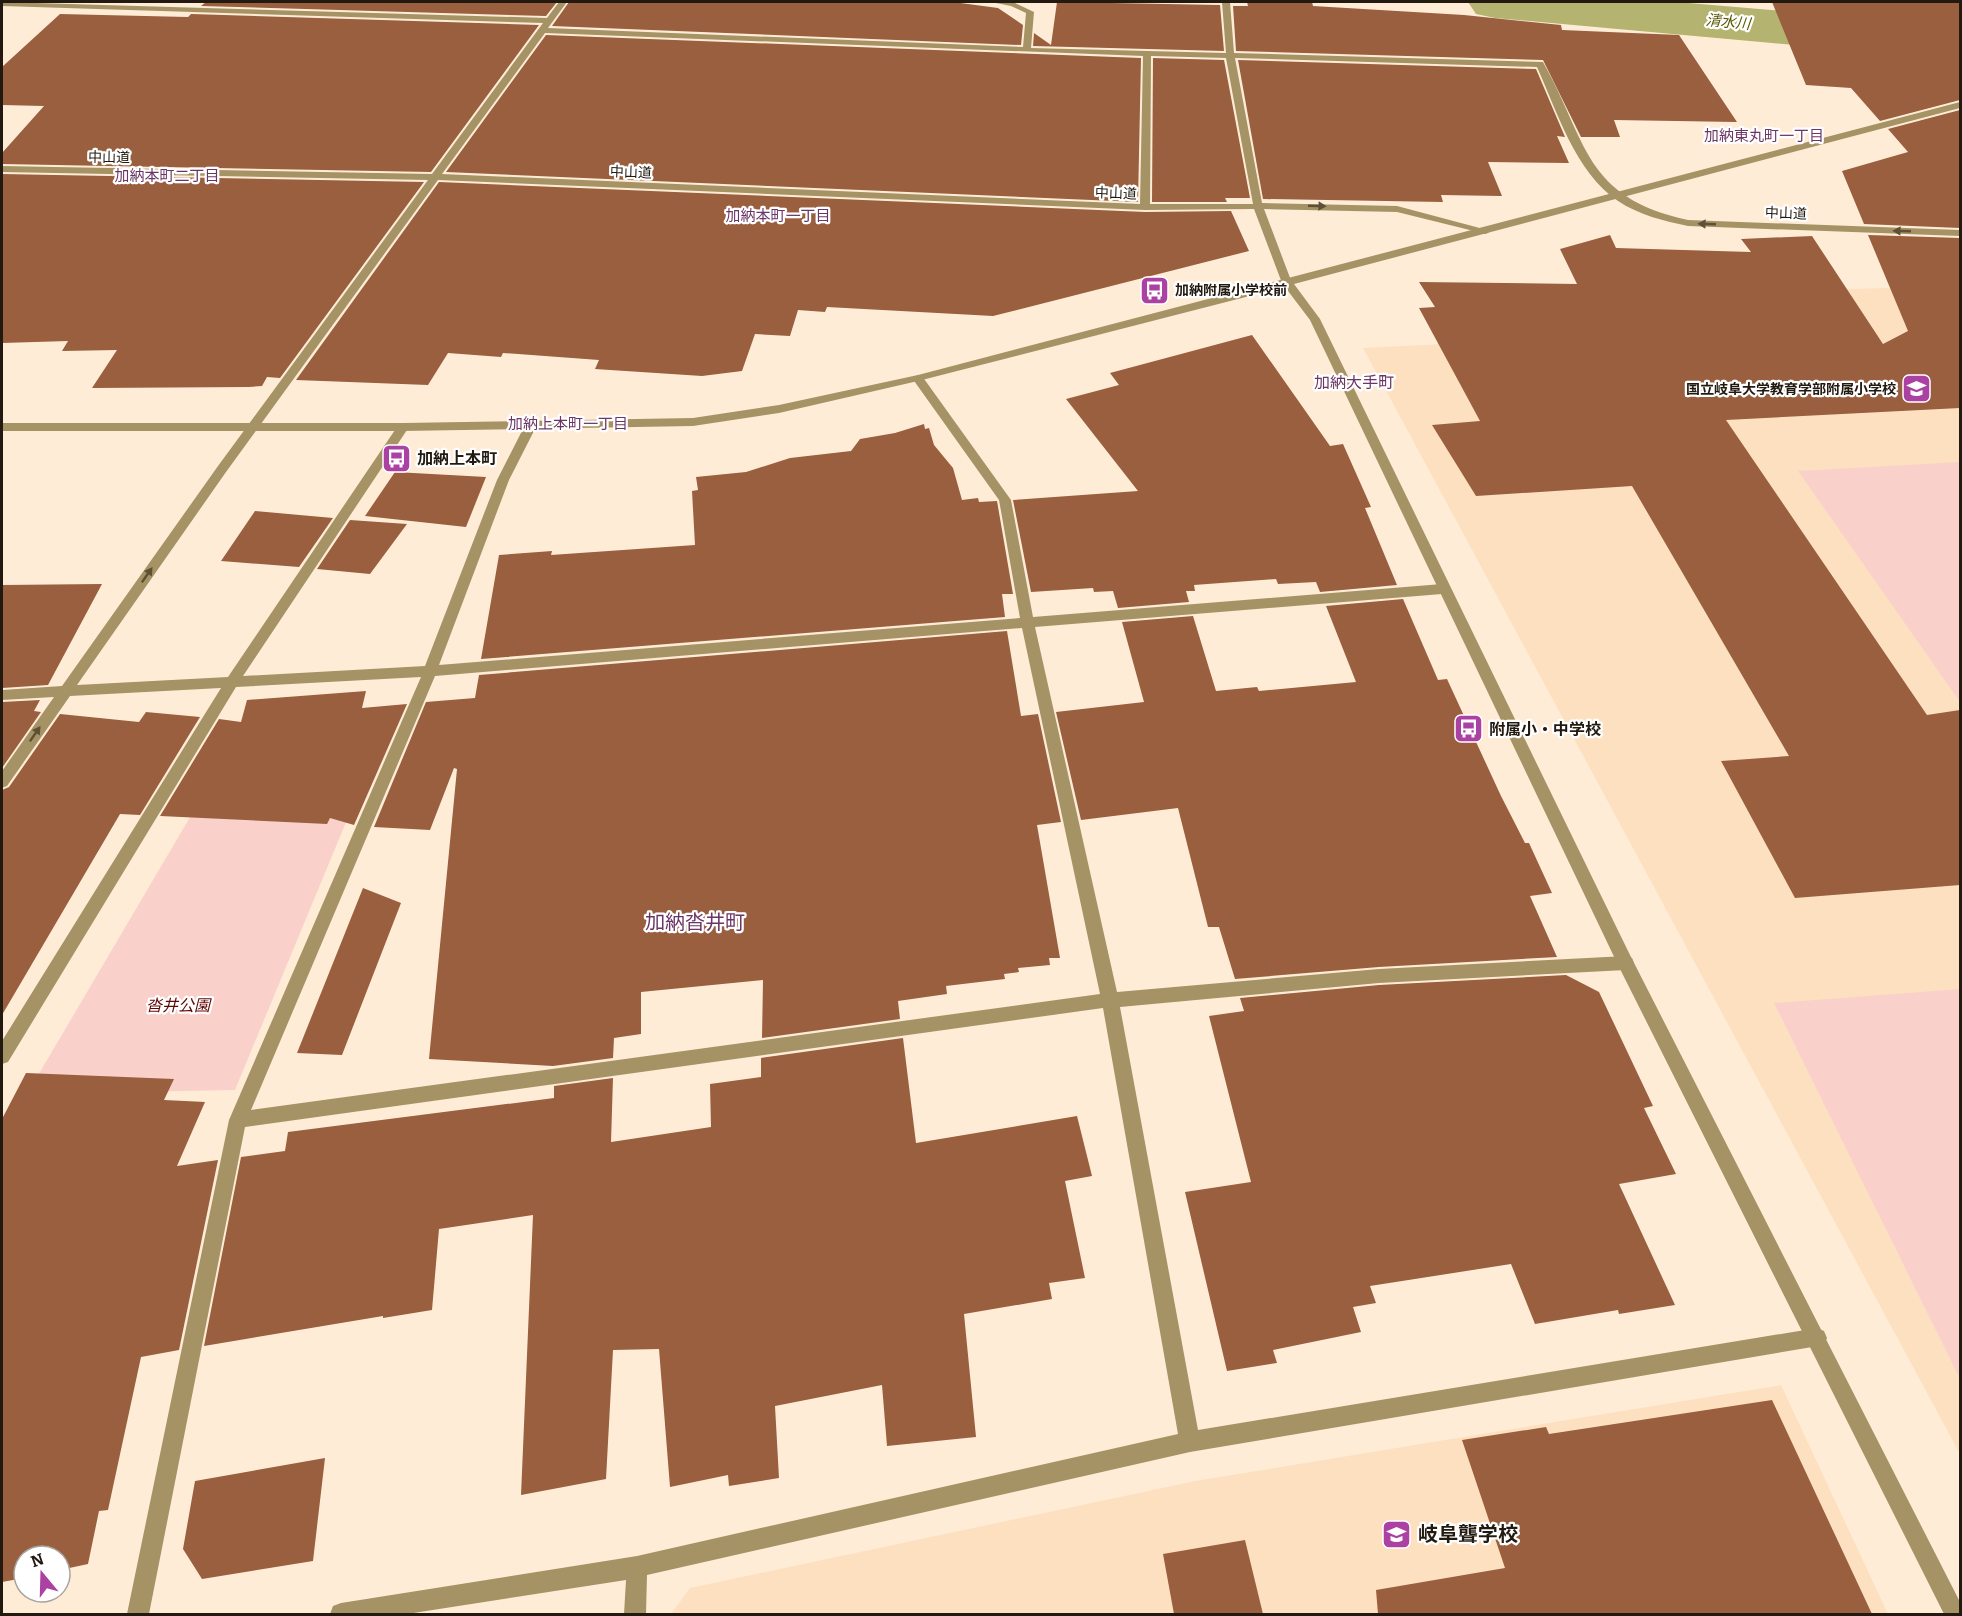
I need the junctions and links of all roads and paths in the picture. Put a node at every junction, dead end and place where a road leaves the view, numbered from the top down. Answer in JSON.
{"nodes":[{"id":1,"x":183,"y":2,"type":"edge"},
{"id":2,"x":563,"y":2,"type":"edge"},
{"id":3,"x":995,"y":2,"type":"edge"},
{"id":4,"x":1226,"y":2,"type":"edge"},
{"id":5,"x":2,"y":4,"type":"edge"},
{"id":6,"x":176,"y":9,"type":"junction"},
{"id":7,"x":550,"y":21,"type":"junction"},
{"id":8,"x":544,"y":30,"type":"junction"},
{"id":9,"x":1028,"y":50,"type":"junction"},
{"id":10,"x":1147,"y":52,"type":"junction"},
{"id":11,"x":1230,"y":54,"type":"junction"},
{"id":12,"x":1960,"y":105,"type":"edge"},
{"id":13,"x":2,"y":169,"type":"edge"},
{"id":14,"x":434,"y":177,"type":"junction"},
{"id":15,"x":1616,"y":195,"type":"junction"},
{"id":16,"x":1258,"y":206,"type":"junction"},
{"id":17,"x":1145,"y":207,"type":"junction"},
{"id":18,"x":1486,"y":231,"type":"junction"},
{"id":19,"x":1960,"y":233,"type":"edge"},
{"id":20,"x":1287,"y":283,"type":"junction"},
{"id":21,"x":918,"y":378,"type":"junction"},
{"id":22,"x":531,"y":425,"type":"junction"},
{"id":23,"x":2,"y":427,"type":"edge"},
{"id":24,"x":254,"y":427,"type":"junction"},
{"id":25,"x":403,"y":427,"type":"junction"},
{"id":26,"x":1442,"y":589,"type":"junction"},
{"id":27,"x":1027,"y":624,"type":"junction"},
{"id":28,"x":430,"y":671,"type":"junction"},
{"id":29,"x":233,"y":680,"type":"junction"},
{"id":30,"x":65,"y":691,"type":"junction"},
{"id":31,"x":2,"y":695,"type":"edge"},
{"id":32,"x":2,"y":782,"type":"edge"},
{"id":33,"x":1626,"y":963,"type":"junction"},
{"id":34,"x":1110,"y":1000,"type":"junction"},
{"id":35,"x":2,"y":1056,"type":"edge"},
{"id":36,"x":238,"y":1120,"type":"junction"},
{"id":37,"x":1817,"y":1338,"type":"junction"},
{"id":38,"x":1190,"y":1442,"type":"junction"},
{"id":39,"x":637,"y":1567,"type":"junction"},
{"id":40,"x":138,"y":1614,"type":"edge"},
{"id":41,"x":341,"y":1614,"type":"edge"},
{"id":42,"x":635,"y":1614,"type":"edge"},
{"id":43,"x":1955,"y":1614,"type":"edge"}],
"edges":[{"from":1,"to":6,"type":"street"},
{"from":2,"to":7,"type":"street"},
{"from":3,"to":9,"type":"street"},
{"from":4,"to":11,"type":"street"},
{"from":5,"to":6,"type":"street"},
{"from":6,"to":7,"type":"street"},
{"from":7,"to":8,"type":"street"},
{"from":8,"to":9,"type":"street"},
{"from":8,"to":14,"type":"street"},
{"from":9,"to":10,"type":"street"},
{"from":10,"to":11,"type":"street"},
{"from":10,"to":17,"type":"street"},
{"from":11,"to":15,"type":"street"},
{"from":11,"to":16,"type":"street"},
{"from":12,"to":15,"type":"street"},
{"from":13,"to":14,"type":"street","name":"中山道"},
{"from":14,"to":17,"type":"street","name":"中山道"},
{"from":14,"to":24,"type":"street"},
{"from":15,"to":18,"type":"street"},
{"from":19,"to":15,"type":"street","name":"中山道","one_way":true},
{"from":16,"to":17,"type":"street","name":"中山道"},
{"from":16,"to":18,"type":"street","name":"中山道","one_way":true},
{"from":16,"to":20,"type":"street"},
{"from":18,"to":20,"type":"street"},
{"from":20,"to":21,"type":"street"},
{"from":20,"to":26,"type":"street"},
{"from":21,"to":22,"type":"street"},
{"from":21,"to":27,"type":"street"},
{"from":22,"to":25,"type":"street"},
{"from":22,"to":28,"type":"street"},
{"from":23,"to":24,"type":"street"},
{"from":24,"to":25,"type":"street"},
{"from":30,"to":24,"type":"street","one_way":true},
{"from":25,"to":29,"type":"street"},
{"from":26,"to":27,"type":"street"},
{"from":26,"to":33,"type":"street"},
{"from":27,"to":28,"type":"street"},
{"from":27,"to":34,"type":"street"},
{"from":28,"to":29,"type":"street"},
{"from":28,"to":36,"type":"street"},
{"from":29,"to":30,"type":"street"},
{"from":29,"to":35,"type":"street"},
{"from":30,"to":31,"type":"street"},
{"from":32,"to":30,"type":"street","one_way":true},
{"from":33,"to":34,"type":"street"},
{"from":33,"to":37,"type":"street"},
{"from":34,"to":36,"type":"street"},
{"from":34,"to":38,"type":"street"},
{"from":36,"to":40,"type":"street"},
{"from":37,"to":38,"type":"street"},
{"from":37,"to":43,"type":"street"},
{"from":38,"to":39,"type":"street"},
{"from":39,"to":41,"type":"street"},
{"from":39,"to":42,"type":"street"}]}
